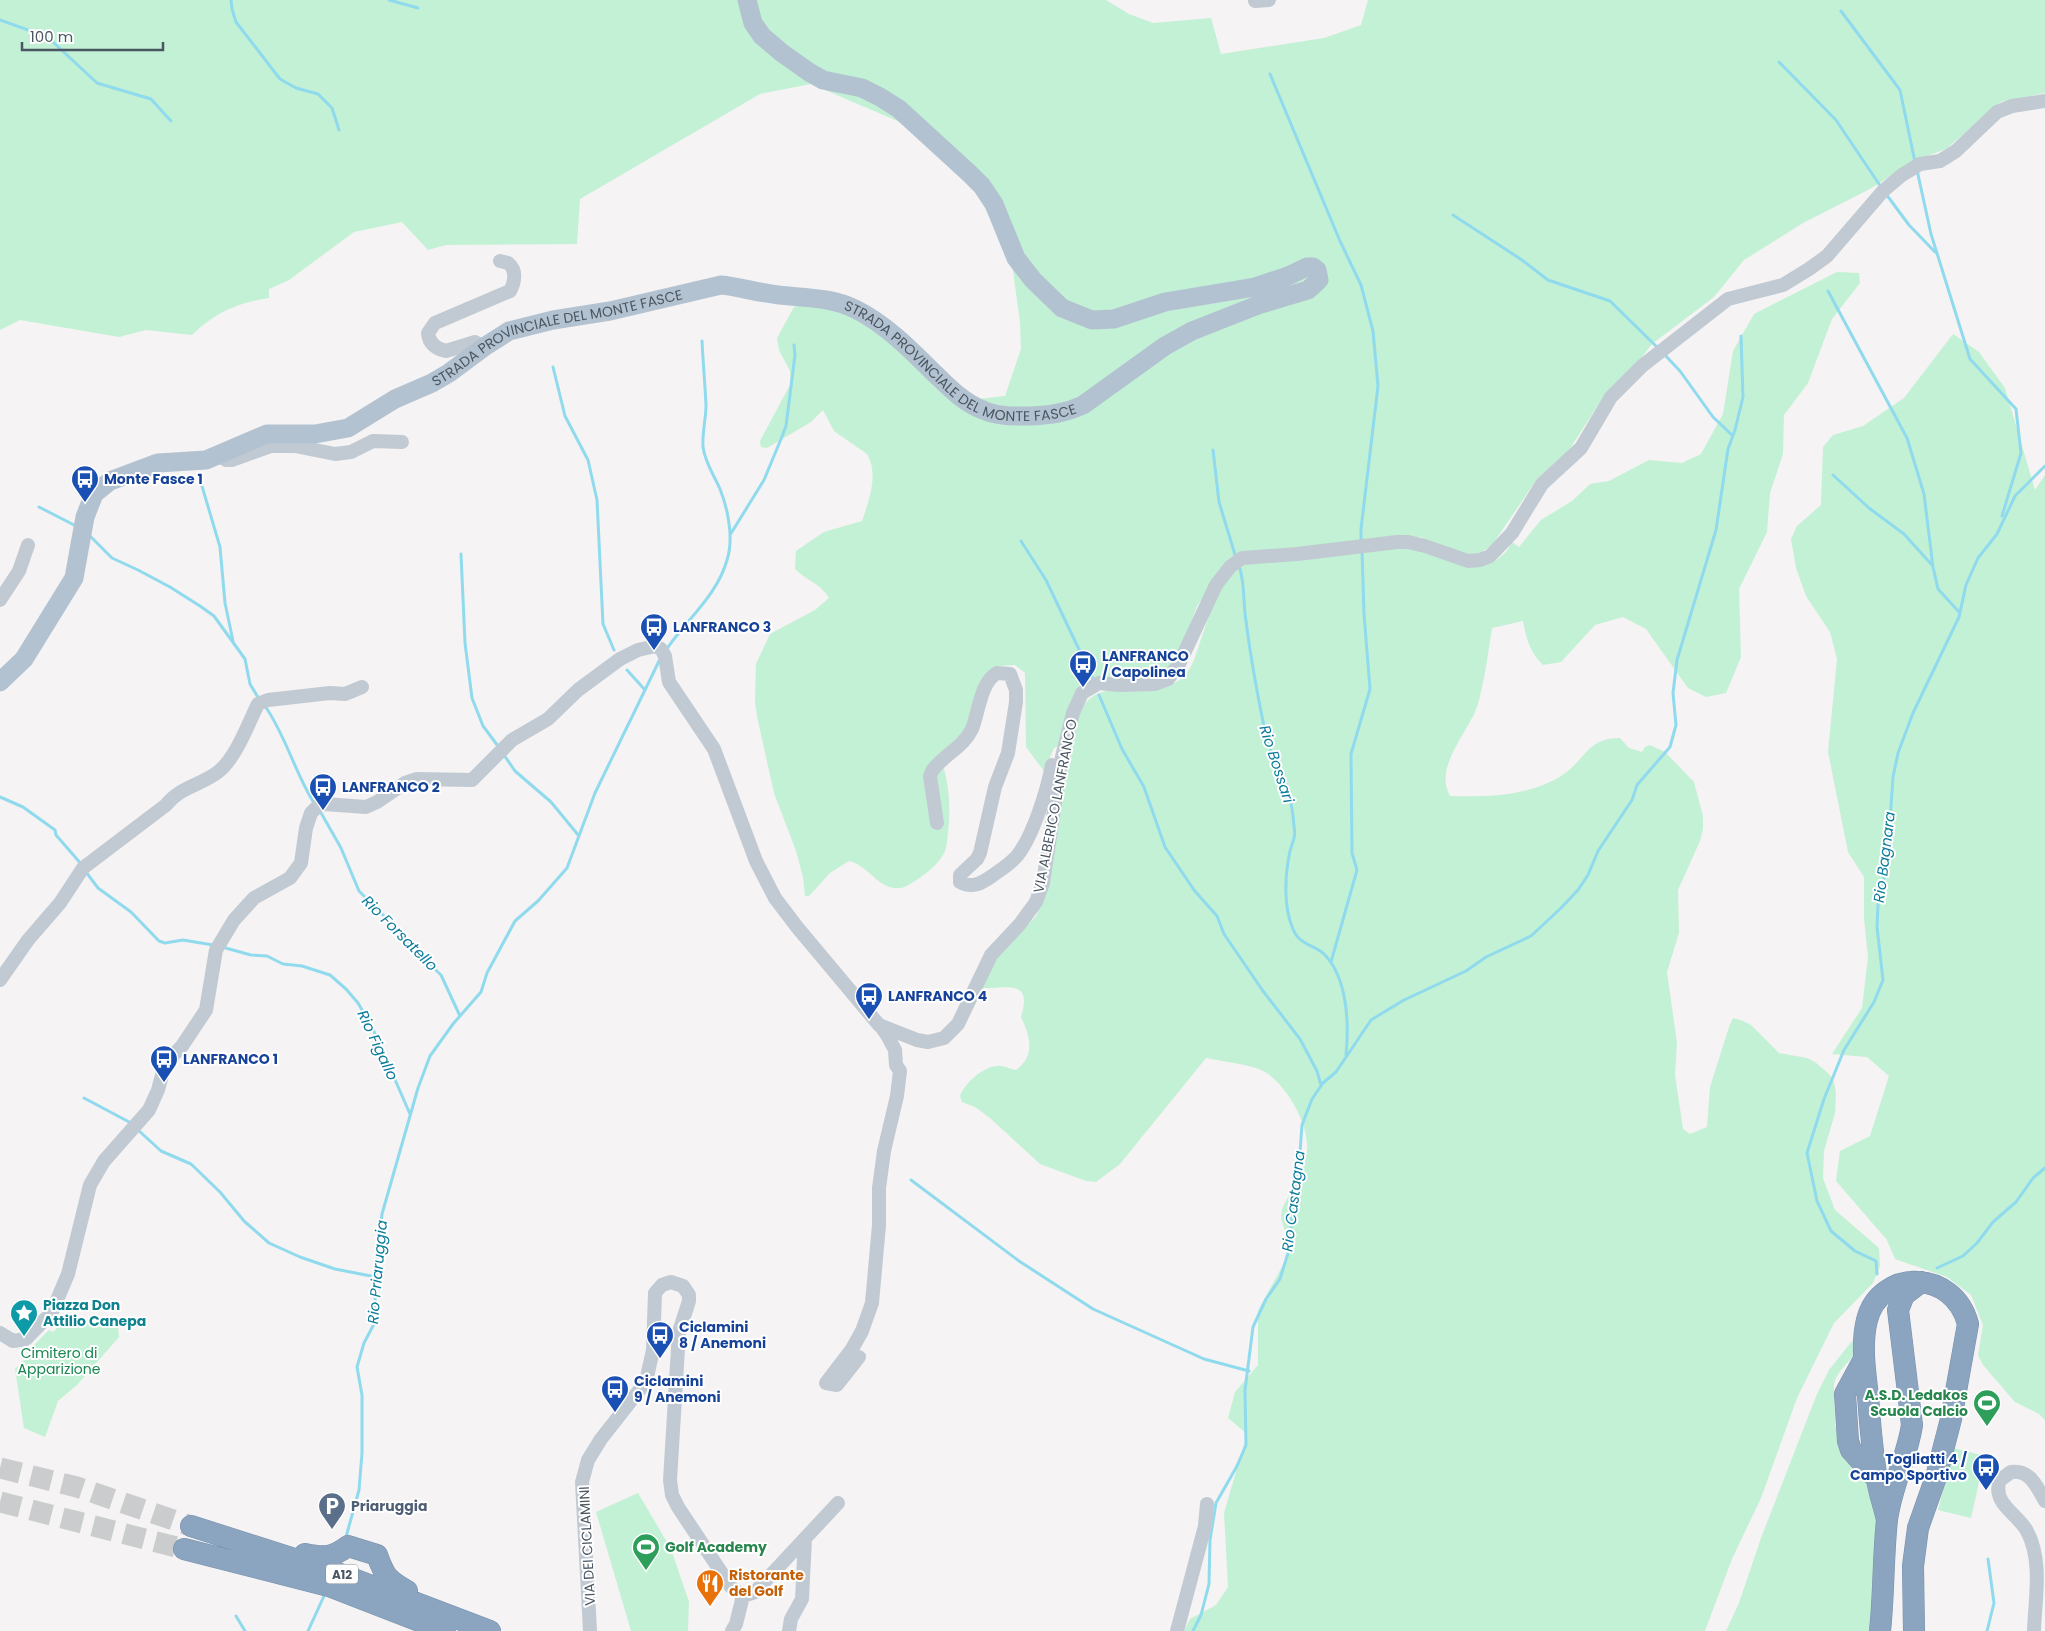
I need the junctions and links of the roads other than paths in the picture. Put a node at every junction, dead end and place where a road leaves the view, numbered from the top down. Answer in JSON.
{"nodes":[{"id":1,"x":747,"y":0,"type":"edge"},
{"id":2,"x":2045,"y":101,"type":"edge"},
{"id":3,"x":500,"y":261,"type":"dead end"},
{"id":4,"x":484,"y":347,"type":"junction"},
{"id":5,"x":402,"y":442,"type":"dead end"},
{"id":6,"x":219,"y":456,"type":"junction"},
{"id":7,"x":28,"y":545,"type":"dead end"},
{"id":8,"x":0,"y":600,"type":"edge"},
{"id":9,"x":0,"y":682,"type":"edge"},
{"id":10,"x":362,"y":687,"type":"dead end"},
{"id":11,"x":1062,"y":757,"type":"junction"},
{"id":12,"x":937,"y":823,"type":"dead end"},
{"id":13,"x":0,"y":980,"type":"edge"},
{"id":14,"x":879,"y":1025,"type":"junction"},
{"id":15,"x":1920,"y":1282,"type":"junction"},
{"id":16,"x":3,"y":1335,"type":"edge"},
{"id":17,"x":859,"y":1357,"type":"dead end"},
{"id":18,"x":2045,"y":1501,"type":"edge"},
{"id":19,"x":838,"y":1502,"type":"dead end"},
{"id":20,"x":1207,"y":1504,"type":"dead end"},
{"id":21,"x":1887,"y":1520,"type":"junction"},
{"id":22,"x":805,"y":1540,"type":"junction"},
{"id":23,"x":184,"y":1549,"type":"tunnel mouth"},
{"id":24,"x":743,"y":1596,"type":"junction"},
{"id":25,"x":446,"y":1622,"type":"edge"},
{"id":26,"x":734,"y":1627,"type":"edge"},
{"id":27,"x":490,"y":1631,"type":"edge"},
{"id":28,"x":590,"y":1631,"type":"edge"},
{"id":29,"x":789,"y":1631,"type":"edge"},
{"id":30,"x":1176,"y":1631,"type":"edge"},
{"id":31,"x":1880,"y":1631,"type":"edge"},
{"id":32,"x":1914,"y":1631,"type":"edge"},
{"id":33,"x":2034,"y":1631,"type":"edge"}],
"edges":[{"from":1,"to":4,"type":"main road","name":"STRADA PROVINCIALE DEL MONTE FASCE"},
{"from":2,"to":11,"type":"street","name":"VIA ALBERICO LANFRANCO"},
{"from":3,"to":4,"type":"street"},
{"from":4,"to":6,"type":"main road","name":"STRADA PROVINCIALE DEL MONTE FASCE"},
{"from":5,"to":6,"type":"street"},
{"from":6,"to":9,"type":"main road","name":"STRADA PROVINCIALE DEL MONTE FASCE"},
{"from":7,"to":8,"type":"street"},
{"from":10,"to":13,"type":"street"},
{"from":11,"to":12,"type":"street"},
{"from":11,"to":14,"type":"street","name":"VIA ALBERICO LANFRANCO"},
{"from":14,"to":16,"type":"street","name":"VIA ALBERICO LANFRANCO"},
{"from":14,"to":17,"type":"street"},
{"from":15,"to":21,"type":"highway"},
{"from":15,"to":21,"type":"highway"},
{"from":15,"to":32,"type":"highway"},
{"from":18,"to":33,"type":"street"},
{"from":19,"to":22,"type":"street"},
{"from":20,"to":30,"type":"street"},
{"from":21,"to":31,"type":"highway"},
{"from":22,"to":24,"type":"street"},
{"from":22,"to":29,"type":"street"},
{"from":23,"to":25,"type":"highway","number":"A12"},
{"from":24,"to":26,"type":"street"},
{"from":24,"to":28,"type":"street","name":"VIA DEI CICLAMINI"},
{"from":25,"to":25,"type":"highway","number":"A12"},
{"from":25,"to":27,"type":"highway","number":"A12"}]}
